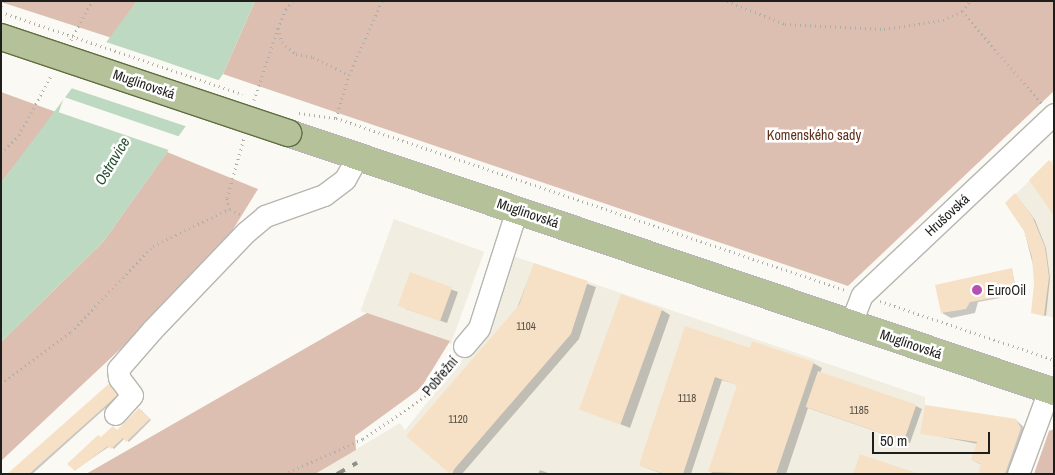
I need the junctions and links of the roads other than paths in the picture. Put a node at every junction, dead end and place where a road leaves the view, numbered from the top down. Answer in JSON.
{"nodes":[{"id":1,"x":1,"y":36,"type":"edge"},
{"id":2,"x":1053,"y":115,"type":"edge"},
{"id":3,"x":358,"y":156,"type":"junction"},
{"id":4,"x":517,"y":209,"type":"junction"},
{"id":5,"x":851,"y":323,"type":"junction"},
{"id":6,"x":464,"y":346,"type":"road end"},
{"id":7,"x":1051,"y":391,"type":"edge"},
{"id":8,"x":115,"y":414,"type":"dead end"},
{"id":9,"x":1018,"y":474,"type":"edge"}],
"edges":[{"from":1,"to":3,"type":"main road","name":"Muglinovská","bridge":true},
{"from":2,"to":5,"type":"street","name":"Hrušovská"},
{"from":3,"to":4,"type":"main road","name":"Muglinovská"},
{"from":3,"to":8,"type":"street"},
{"from":4,"to":5,"type":"main road","name":"Muglinovská"},
{"from":4,"to":6,"type":"street","name":"Pobřežní"},
{"from":5,"to":7,"type":"main road","name":"Muglinovská"},
{"from":7,"to":9,"type":"street"}]}
